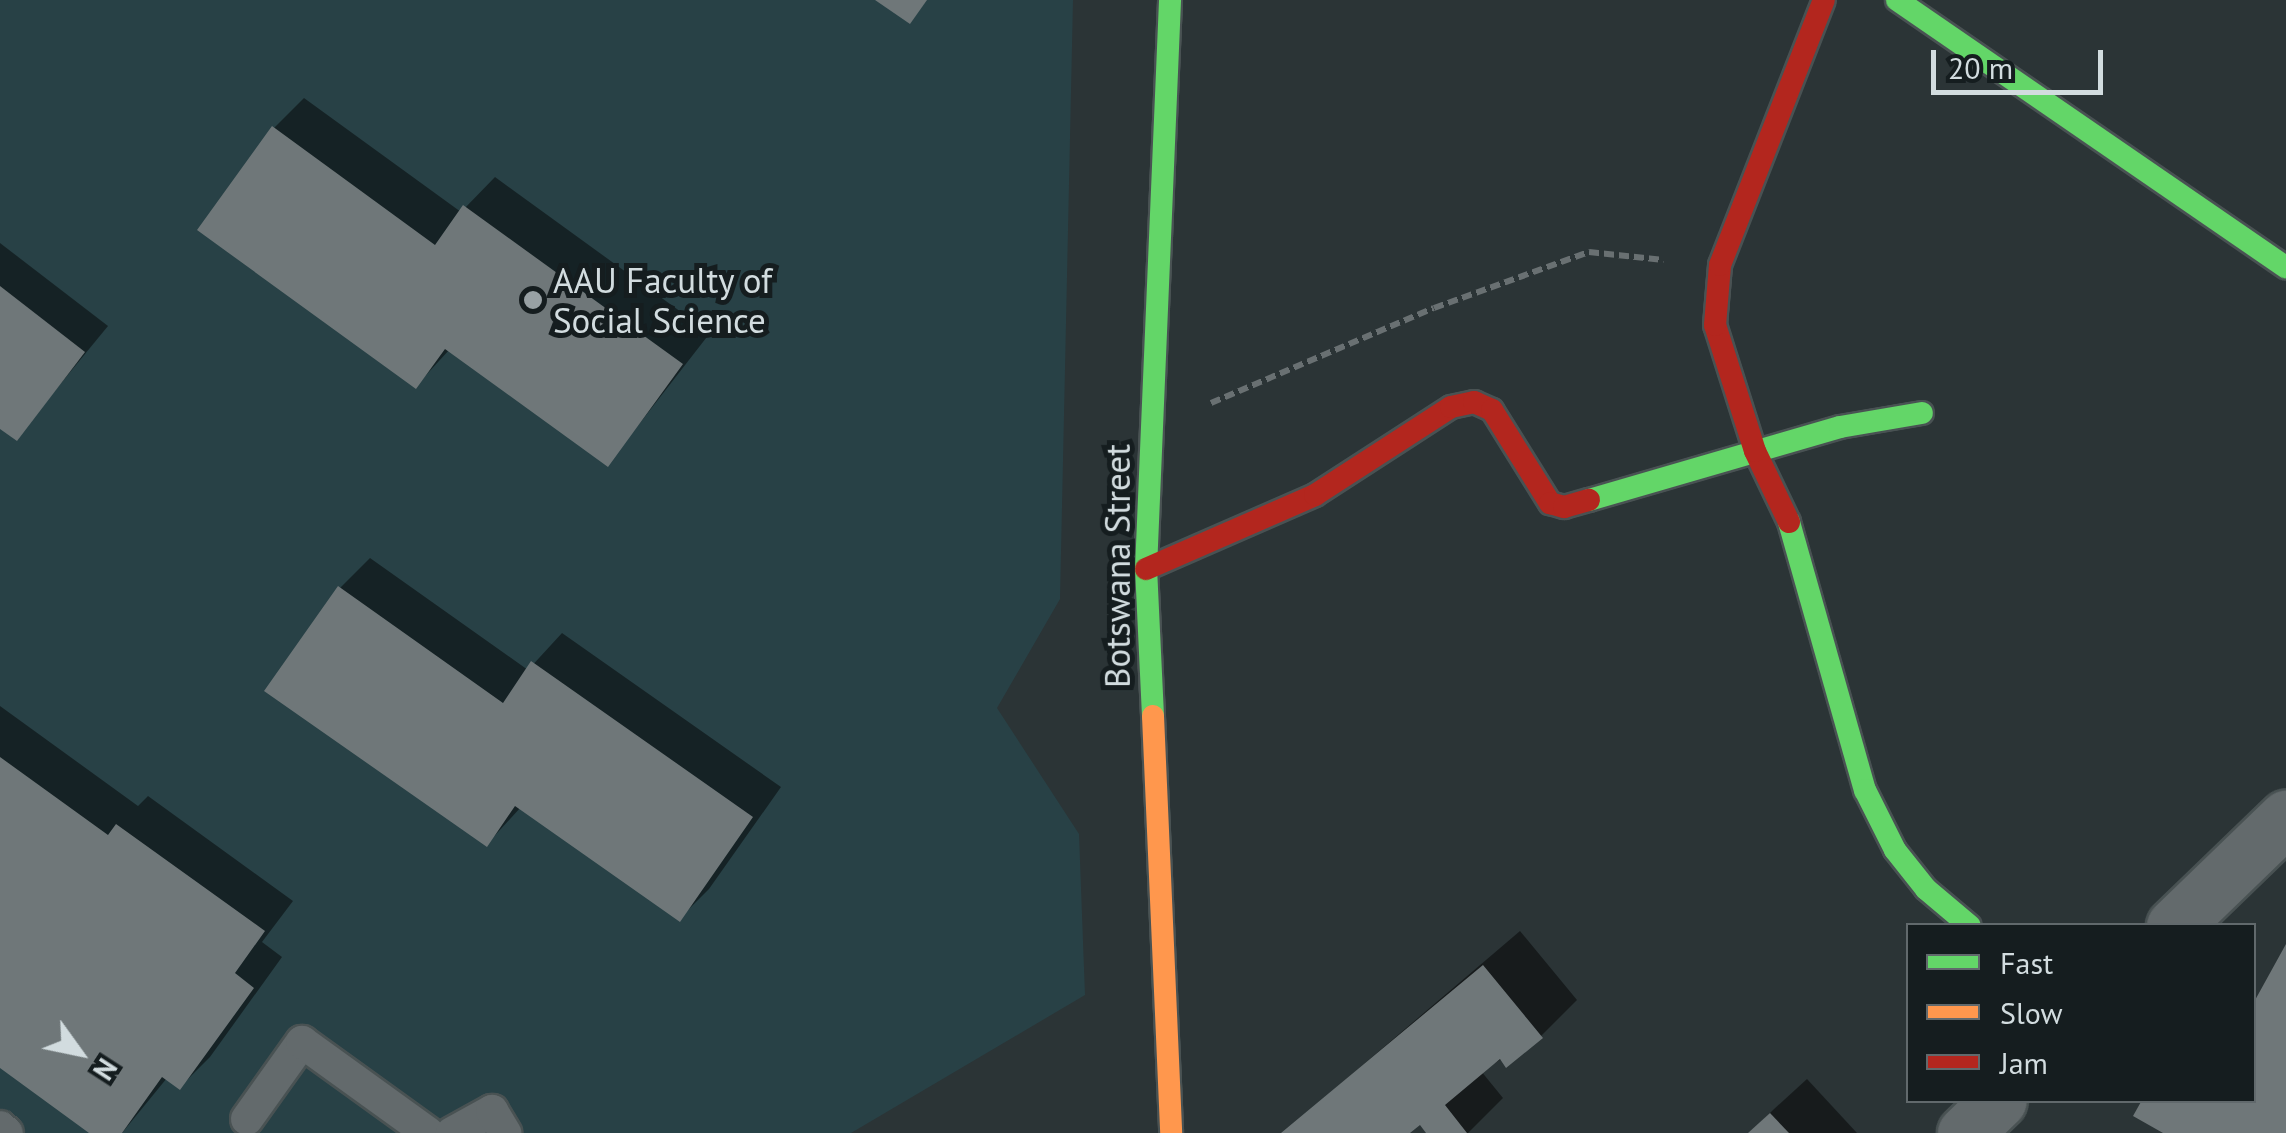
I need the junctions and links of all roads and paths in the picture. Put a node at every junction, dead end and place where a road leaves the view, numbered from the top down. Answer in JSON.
{"nodes":[{"id":1,"x":1170,"y":0,"type":"edge"},
{"id":2,"x":1824,"y":0,"type":"edge"},
{"id":3,"x":1897,"y":0,"type":"edge"},
{"id":4,"x":1720,"y":265,"type":"junction"},
{"id":5,"x":2286,"y":267,"type":"edge"},
{"id":6,"x":1922,"y":413,"type":"dead end"},
{"id":7,"x":1152,"y":428,"type":"junction"},
{"id":8,"x":1755,"y":451,"type":"junction"},
{"id":9,"x":1146,"y":568,"type":"junction"},
{"id":10,"x":2286,"y":818,"type":"edge"},
{"id":11,"x":1967,"y":923,"type":"edge"},
{"id":12,"x":2177,"y":923,"type":"edge"},
{"id":13,"x":1995,"y":1103,"type":"edge"},
{"id":14,"x":247,"y":1119,"type":"dead end"},
{"id":15,"x":0,"y":1127,"type":"edge"},
{"id":16,"x":8,"y":1133,"type":"edge"},
{"id":17,"x":428,"y":1133,"type":"edge"},
{"id":18,"x":452,"y":1133,"type":"edge"},
{"id":19,"x":505,"y":1133,"type":"edge"},
{"id":20,"x":1171,"y":1133,"type":"edge"},
{"id":21,"x":1965,"y":1133,"type":"edge"}],
"edges":[{"from":1,"to":7,"type":"street","name":"Botswana Street"},
{"from":2,"to":4,"type":"street"},
{"from":3,"to":5,"type":"street"},
{"from":4,"to":7,"type":"path"},
{"from":4,"to":8,"type":"street"},
{"from":6,"to":8,"type":"street"},
{"from":7,"to":9,"type":"street","name":"Botswana Street"},
{"from":8,"to":9,"type":"street"},
{"from":8,"to":11,"type":"street"},
{"from":9,"to":20,"type":"street","name":"Botswana Street"},
{"from":10,"to":12,"type":"street"},
{"from":13,"to":21,"type":"street"},
{"from":14,"to":17,"type":"lane"},
{"from":15,"to":16,"type":"lane"},
{"from":18,"to":19,"type":"lane"}]}
